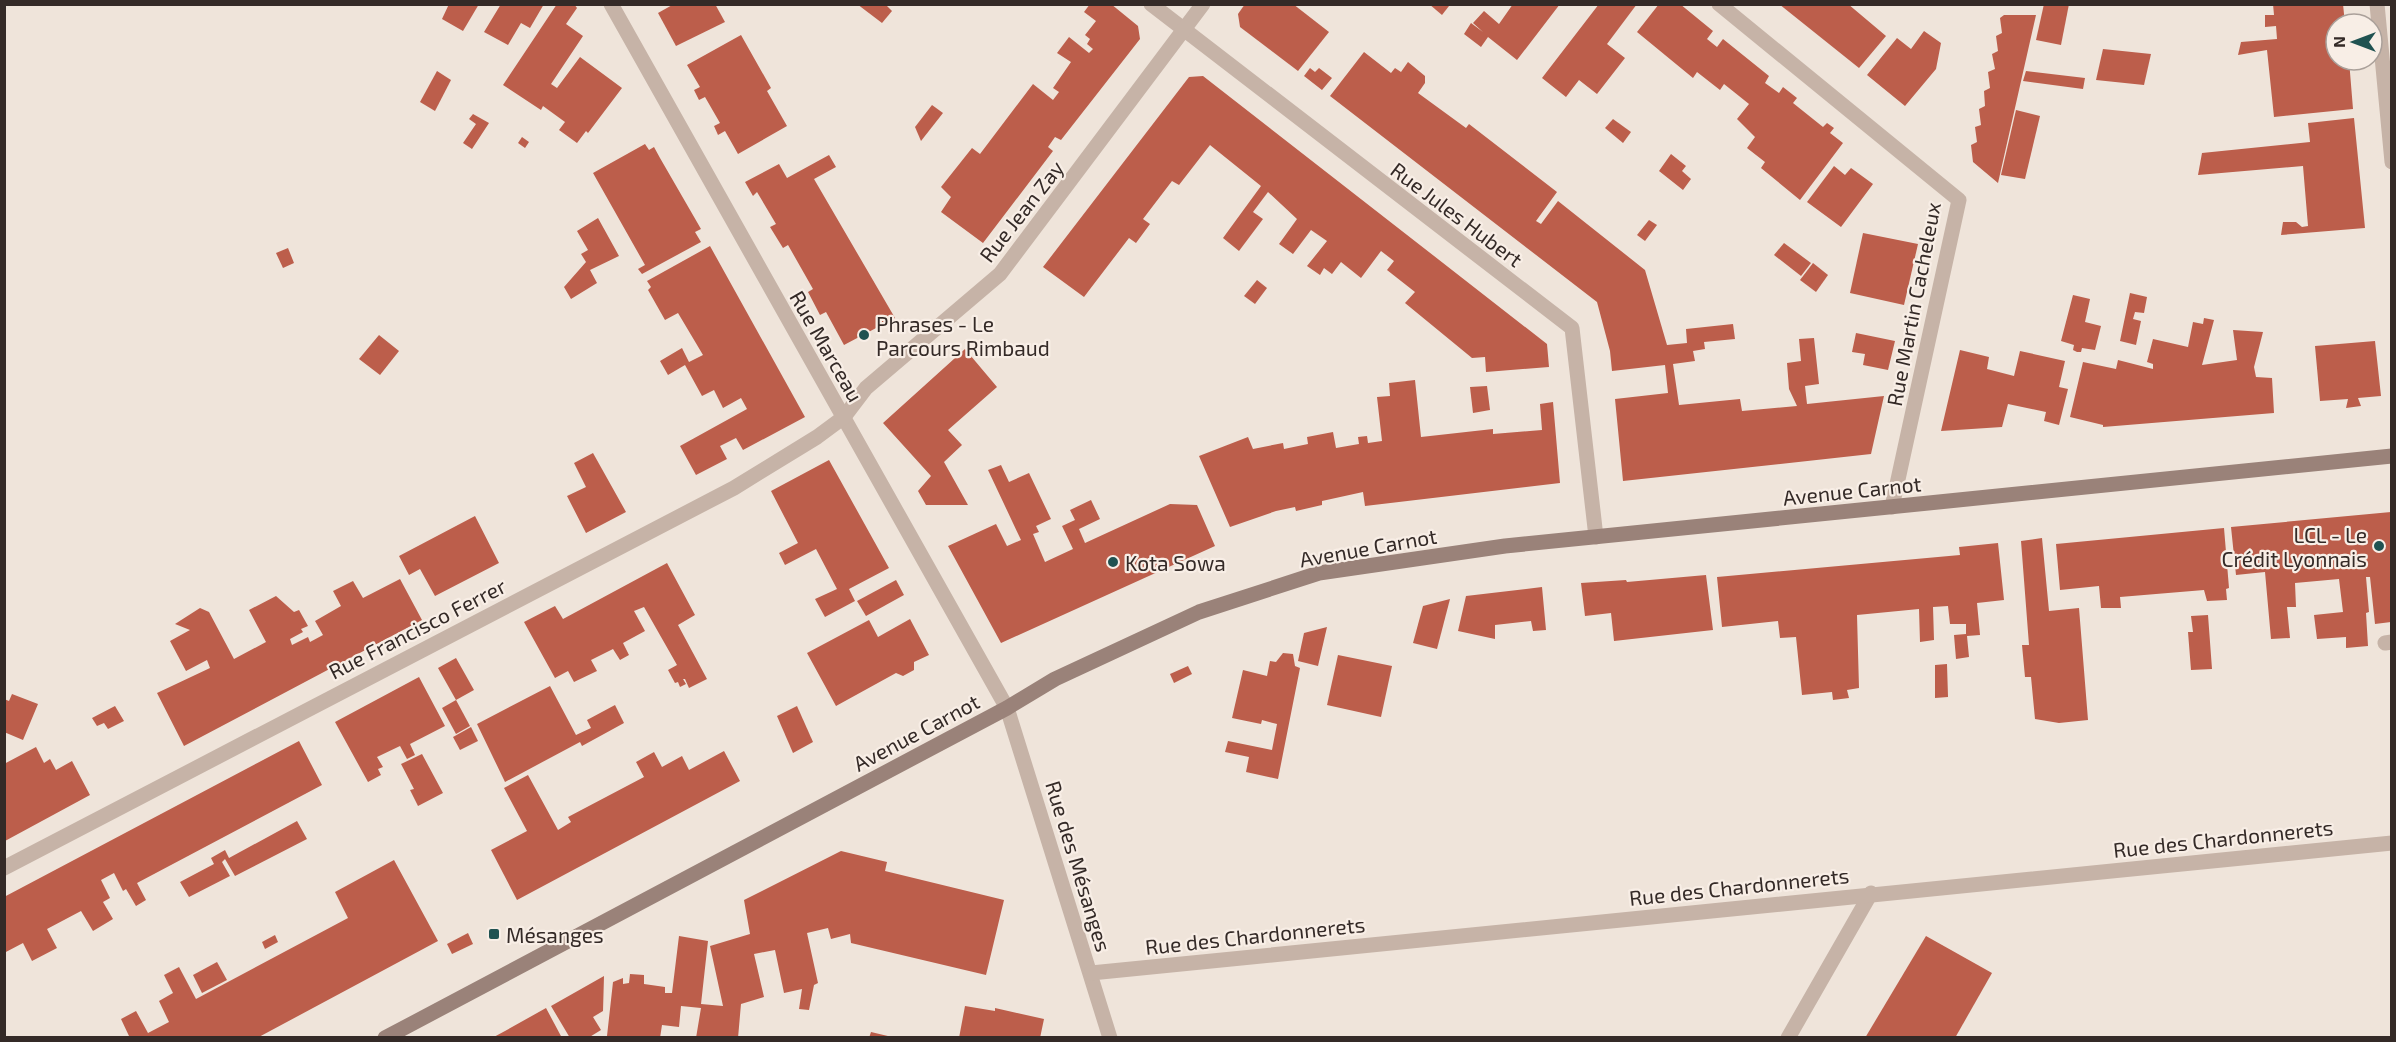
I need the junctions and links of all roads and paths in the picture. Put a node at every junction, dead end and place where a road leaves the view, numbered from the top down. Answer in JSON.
{"nodes":[{"id":1,"x":611,"y":4,"type":"edge"},
{"id":2,"x":1151,"y":4,"type":"edge"},
{"id":3,"x":1203,"y":4,"type":"edge"},
{"id":4,"x":1719,"y":4,"type":"edge"},
{"id":5,"x":2378,"y":4,"type":"edge"},
{"id":6,"x":1184,"y":30,"type":"junction"},
{"id":7,"x":2391,"y":162,"type":"edge"},
{"id":8,"x":844,"y":417,"type":"junction"},
{"id":9,"x":2391,"y":456,"type":"edge"},
{"id":10,"x":1892,"y":507,"type":"junction"},
{"id":11,"x":1596,"y":537,"type":"junction"},
{"id":12,"x":1007,"y":708,"type":"junction"},
{"id":13,"x":2391,"y":843,"type":"edge"},
{"id":14,"x":4,"y":868,"type":"edge"},
{"id":15,"x":1871,"y":894,"type":"junction"},
{"id":16,"x":1091,"y":973,"type":"junction"},
{"id":17,"x":385,"y":1038,"type":"edge"},
{"id":18,"x":1110,"y":1038,"type":"edge"},
{"id":19,"x":1788,"y":1038,"type":"edge"}],
"edges":[{"from":1,"to":8,"type":"street","name":"Rue Marceau"},
{"from":2,"to":6,"type":"street","name":"Rue Jules Hubert"},
{"from":3,"to":6,"type":"street","name":"Rue Jean Zay"},
{"from":4,"to":10,"type":"street","name":"Rue Martin Cacheleux"},
{"from":5,"to":7,"type":"street"},
{"from":6,"to":8,"type":"street","name":"Rue Jean Zay"},
{"from":6,"to":11,"type":"street","name":"Rue Jules Hubert"},
{"from":8,"to":12,"type":"street","name":"Rue Marceau"},
{"from":8,"to":14,"type":"street","name":"Rue Francisco Ferrer"},
{"from":9,"to":10,"type":"main road","name":"Avenue Carnot"},
{"from":10,"to":11,"type":"main road","name":"Avenue Carnot"},
{"from":11,"to":12,"type":"main road","name":"Avenue Carnot"},
{"from":12,"to":16,"type":"street","name":"Rue des Mésanges"},
{"from":12,"to":17,"type":"main road","name":"Avenue Carnot"},
{"from":13,"to":15,"type":"street","name":"Rue des Chardonnerets"},
{"from":15,"to":16,"type":"street","name":"Rue des Chardonnerets"},
{"from":15,"to":19,"type":"street"},
{"from":16,"to":18,"type":"street","name":"Rue des Mésanges"}]}
